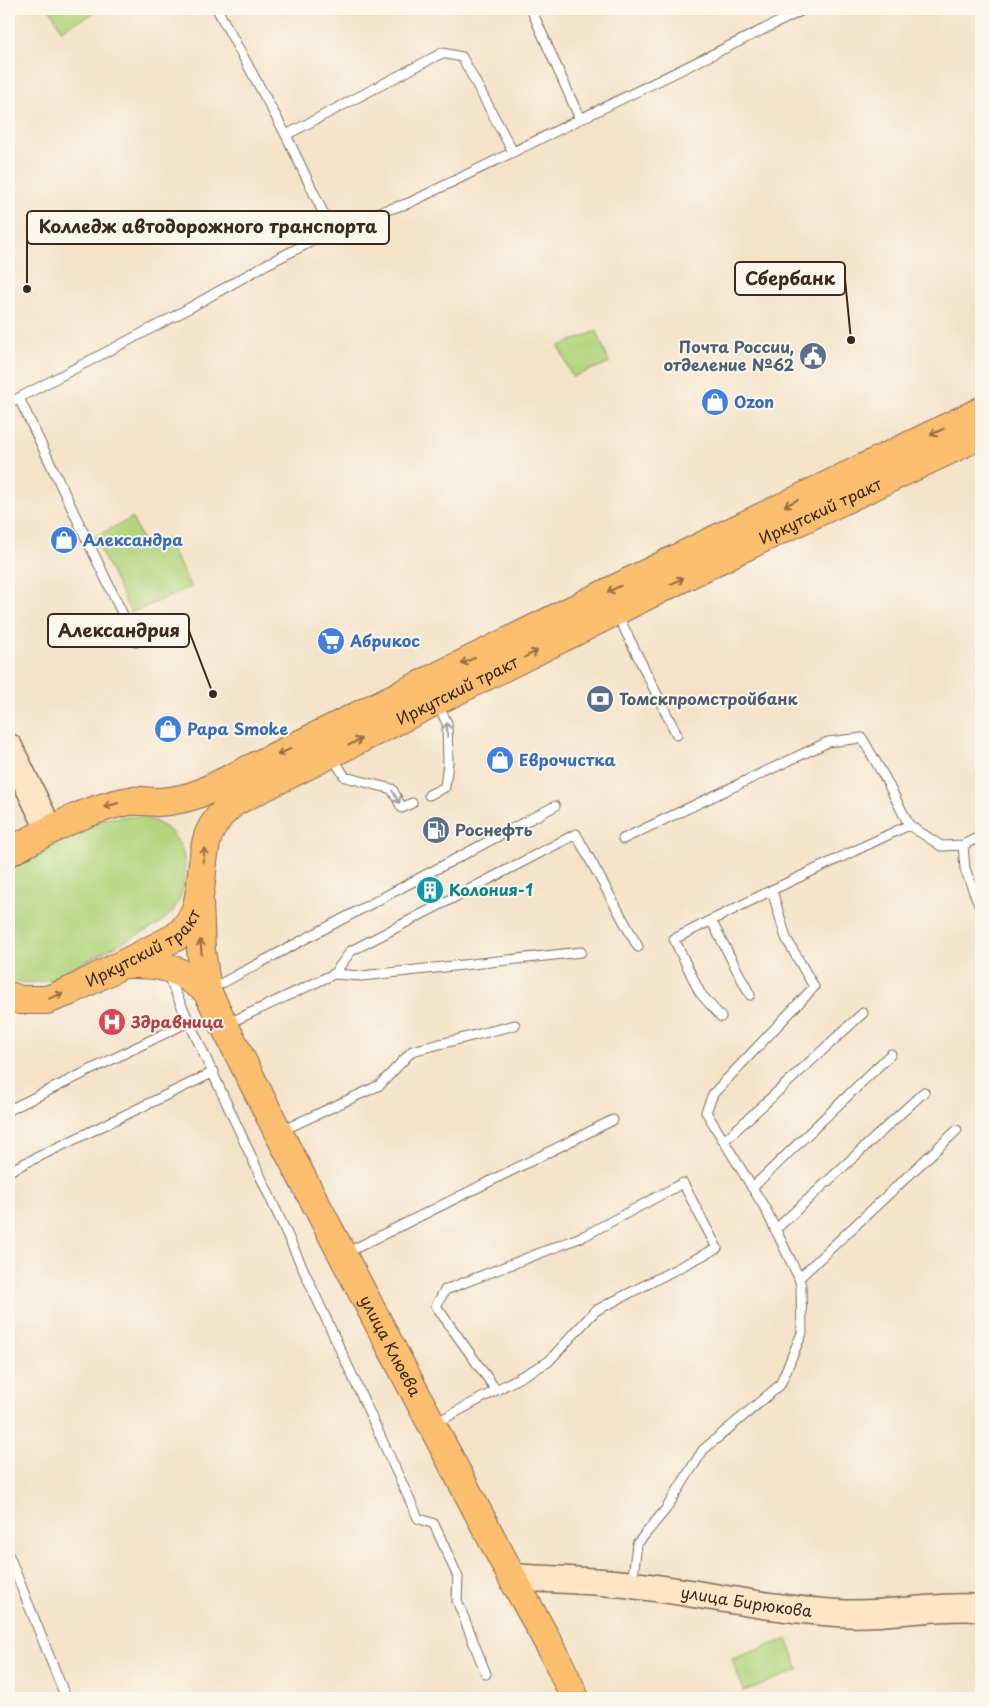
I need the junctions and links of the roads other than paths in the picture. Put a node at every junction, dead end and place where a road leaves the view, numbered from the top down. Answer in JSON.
{"nodes":[{"id":1,"x":217,"y":9,"type":"edge"},
{"id":2,"x":531,"y":9,"type":"edge"},
{"id":3,"x":805,"y":9,"type":"edge"},
{"id":4,"x":580,"y":119,"type":"junction"},
{"id":5,"x":286,"y":135,"type":"junction"},
{"id":6,"x":513,"y":152,"type":"junction"},
{"id":7,"x":332,"y":231,"type":"junction"},
{"id":8,"x":19,"y":398,"type":"junction"},
{"id":9,"x":9,"y":403,"type":"edge"},
{"id":10,"x":981,"y":411,"type":"edge"},
{"id":11,"x":981,"y":435,"type":"edge"},
{"id":12,"x":615,"y":611,"type":"junction"},
{"id":13,"x":136,"y":642,"type":"dead end"},
{"id":14,"x":436,"y":701,"type":"junction"},
{"id":15,"x":677,"y":735,"type":"dead end"},
{"id":16,"x":9,"y":748,"type":"edge"},
{"id":17,"x":331,"y":754,"type":"junction"},
{"id":18,"x":429,"y":795,"type":"dead end"},
{"id":19,"x":412,"y":803,"type":"dead end"},
{"id":20,"x":555,"y":806,"type":"dead end"},
{"id":21,"x":910,"y":825,"type":"junction"},
{"id":22,"x":50,"y":831,"type":"junction"},
{"id":23,"x":981,"y":836,"type":"edge"},
{"id":24,"x":623,"y":840,"type":"dead end"},
{"id":25,"x":963,"y":845,"type":"junction"},
{"id":26,"x":9,"y":852,"type":"edge"},
{"id":27,"x":772,"y":890,"type":"junction"},
{"id":28,"x":199,"y":903,"type":"junction"},
{"id":29,"x":981,"y":910,"type":"edge"},
{"id":30,"x":711,"y":920,"type":"junction"},
{"id":31,"x":638,"y":947,"type":"dead end"},
{"id":32,"x":581,"y":952,"type":"dead end"},
{"id":33,"x":121,"y":964,"type":"junction"},
{"id":34,"x":163,"y":965,"type":"junction"},
{"id":35,"x":334,"y":974,"type":"junction"},
{"id":36,"x":207,"y":991,"type":"junction"},
{"id":37,"x":750,"y":995,"type":"dead end"},
{"id":38,"x":9,"y":996,"type":"edge"},
{"id":39,"x":862,"y":1013,"type":"dead end"},
{"id":40,"x":721,"y":1017,"type":"dead end"},
{"id":41,"x":190,"y":1021,"type":"junction"},
{"id":42,"x":515,"y":1025,"type":"dead end"},
{"id":43,"x":224,"y":1026,"type":"junction"},
{"id":44,"x":891,"y":1054,"type":"dead end"},
{"id":45,"x":214,"y":1072,"type":"junction"},
{"id":46,"x":924,"y":1092,"type":"dead end"},
{"id":47,"x":9,"y":1110,"type":"edge"},
{"id":48,"x":613,"y":1120,"type":"dead end"},
{"id":49,"x":957,"y":1130,"type":"dead end"},
{"id":50,"x":278,"y":1132,"type":"junction"},
{"id":51,"x":724,"y":1141,"type":"junction"},
{"id":52,"x":9,"y":1171,"type":"edge"},
{"id":53,"x":752,"y":1188,"type":"junction"},
{"id":54,"x":775,"y":1230,"type":"junction"},
{"id":55,"x":343,"y":1254,"type":"junction"},
{"id":56,"x":799,"y":1278,"type":"junction"},
{"id":57,"x":496,"y":1390,"type":"junction"},
{"id":58,"x":432,"y":1425,"type":"junction"},
{"id":59,"x":9,"y":1556,"type":"edge"},
{"id":60,"x":512,"y":1577,"type":"junction"},
{"id":61,"x":632,"y":1585,"type":"junction"},
{"id":62,"x":981,"y":1608,"type":"edge"},
{"id":63,"x":486,"y":1674,"type":"dead end"},
{"id":64,"x":66,"y":1698,"type":"edge"},
{"id":65,"x":575,"y":1698,"type":"edge"}],
"edges":[{"from":1,"to":5,"type":"lane"},
{"from":2,"to":4,"type":"lane"},
{"from":3,"to":4,"type":"lane"},
{"from":4,"to":6,"type":"lane"},
{"from":5,"to":6,"type":"lane"},
{"from":5,"to":7,"type":"lane"},
{"from":6,"to":7,"type":"lane"},
{"from":7,"to":8,"type":"lane"},
{"from":8,"to":9,"type":"lane"},
{"from":8,"to":13,"type":"lane"},
{"from":10,"to":22,"type":"main road","name":"Иркутский тракт","one_way":true},
{"from":12,"to":11,"type":"main road","name":"Иркутский тракт","one_way":true},
{"from":14,"to":12,"type":"main road","name":"Иркутский тракт","one_way":true},
{"from":12,"to":15,"type":"lane"},
{"from":17,"to":14,"type":"main road","name":"Иркутский тракт","one_way":true},
{"from":18,"to":14,"type":"lane","one_way":true},
{"from":16,"to":22,"type":"street"},
{"from":17,"to":19,"type":"lane","one_way":true},
{"from":28,"to":17,"type":"main road","name":"Иркутский тракт","one_way":true},
{"from":20,"to":36,"type":"lane"},
{"from":21,"to":24,"type":"lane"},
{"from":21,"to":25,"type":"lane"},
{"from":21,"to":27,"type":"lane"},
{"from":22,"to":26,"type":"main road","name":"Иркутский тракт"},
{"from":23,"to":25,"type":"lane"},
{"from":25,"to":29,"type":"lane"},
{"from":27,"to":30,"type":"lane"},
{"from":27,"to":51,"type":"lane"},
{"from":28,"to":33,"type":"main road","name":"Иркутский тракт"},
{"from":36,"to":28,"type":"main road","name":"улица Клюева","one_way":true},
{"from":30,"to":37,"type":"lane"},
{"from":30,"to":40,"type":"lane"},
{"from":31,"to":35,"type":"lane"},
{"from":32,"to":35,"type":"lane"},
{"from":33,"to":34,"type":"main road","name":"улица Клюева"},
{"from":38,"to":33,"type":"main road","name":"Иркутский тракт","one_way":true},
{"from":34,"to":36,"type":"main road","name":"улица Клюева"},
{"from":34,"to":41,"type":"lane"},
{"from":35,"to":43,"type":"lane"},
{"from":36,"to":43,"type":"main road","name":"улица Клюева"},
{"from":39,"to":51,"type":"lane"},
{"from":41,"to":45,"type":"lane"},
{"from":41,"to":47,"type":"lane"},
{"from":42,"to":50,"type":"lane"},
{"from":43,"to":50,"type":"main road","name":"улица Клюева"},
{"from":44,"to":53,"type":"lane"},
{"from":45,"to":52,"type":"lane"},
{"from":45,"to":63,"type":"lane"},
{"from":46,"to":54,"type":"lane"},
{"from":48,"to":55,"type":"lane"},
{"from":49,"to":56,"type":"lane"},
{"from":50,"to":55,"type":"main road","name":"улица Клюева"},
{"from":51,"to":53,"type":"lane"},
{"from":53,"to":54,"type":"lane"},
{"from":54,"to":56,"type":"lane"},
{"from":55,"to":58,"type":"main road","name":"улица Клюева"},
{"from":56,"to":61,"type":"lane"},
{"from":57,"to":57,"type":"lane"},
{"from":57,"to":58,"type":"lane"},
{"from":58,"to":60,"type":"main road","name":"улица Клюева"},
{"from":59,"to":64,"type":"lane"},
{"from":60,"to":61,"type":"street","name":"улица Бирюкова"},
{"from":60,"to":65,"type":"main road","name":"улица Клюева"},
{"from":61,"to":62,"type":"street","name":"улица Бирюкова"}]}
